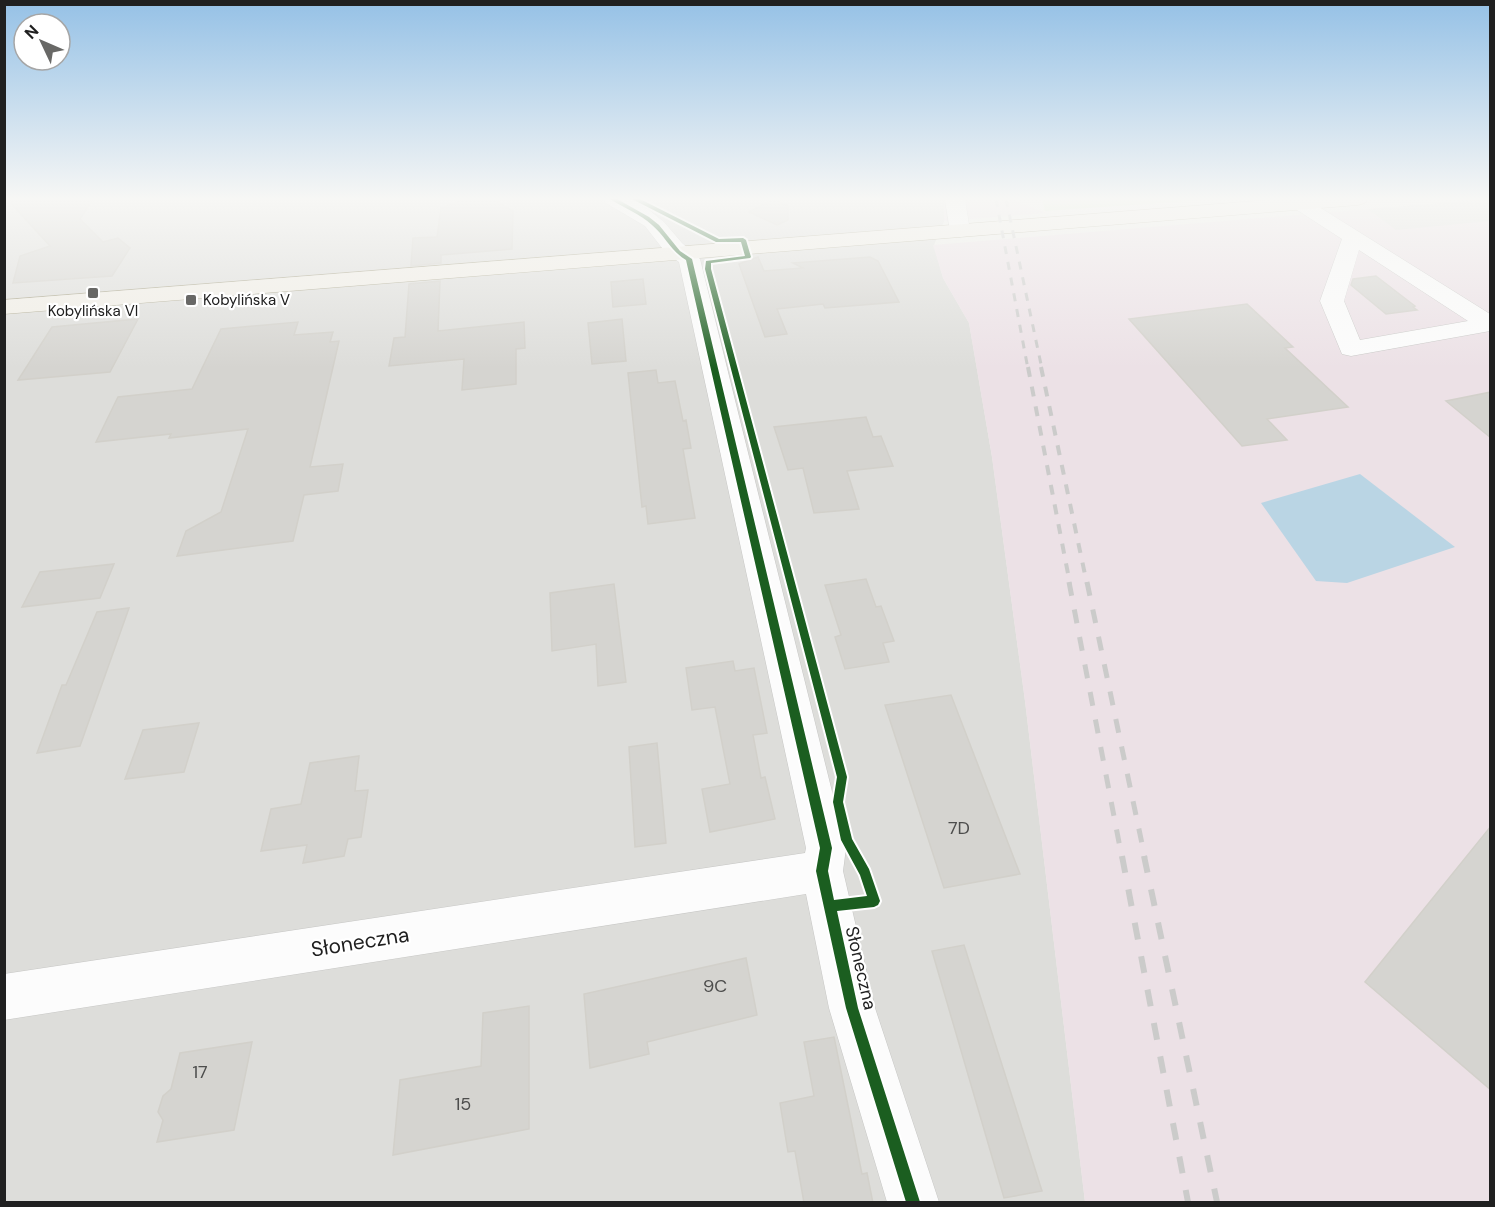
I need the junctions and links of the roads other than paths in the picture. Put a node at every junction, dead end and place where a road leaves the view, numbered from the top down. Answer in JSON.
{"nodes":[{"id":1,"x":648,"y":255,"type":"edge"},
{"id":2,"x":682,"y":255,"type":"edge"},
{"id":3,"x":1347,"y":255,"type":"edge"},
{"id":4,"x":1382,"y":255,"type":"edge"},
{"id":5,"x":4,"y":307,"type":"edge"},
{"id":6,"x":1490,"y":324,"type":"edge"},
{"id":7,"x":822,"y":871,"type":"junction"},
{"id":8,"x":4,"y":997,"type":"edge"},
{"id":9,"x":913,"y":1203,"type":"edge"}],
"edges":[{"from":1,"to":5,"type":"main road"},
{"from":2,"to":7,"type":"street","name":"Słoneczna"},
{"from":3,"to":6,"type":"street"},
{"from":4,"to":6,"type":"street"},
{"from":7,"to":8,"type":"street","name":"Słoneczna"},
{"from":7,"to":9,"type":"street","name":"Słoneczna"}]}
